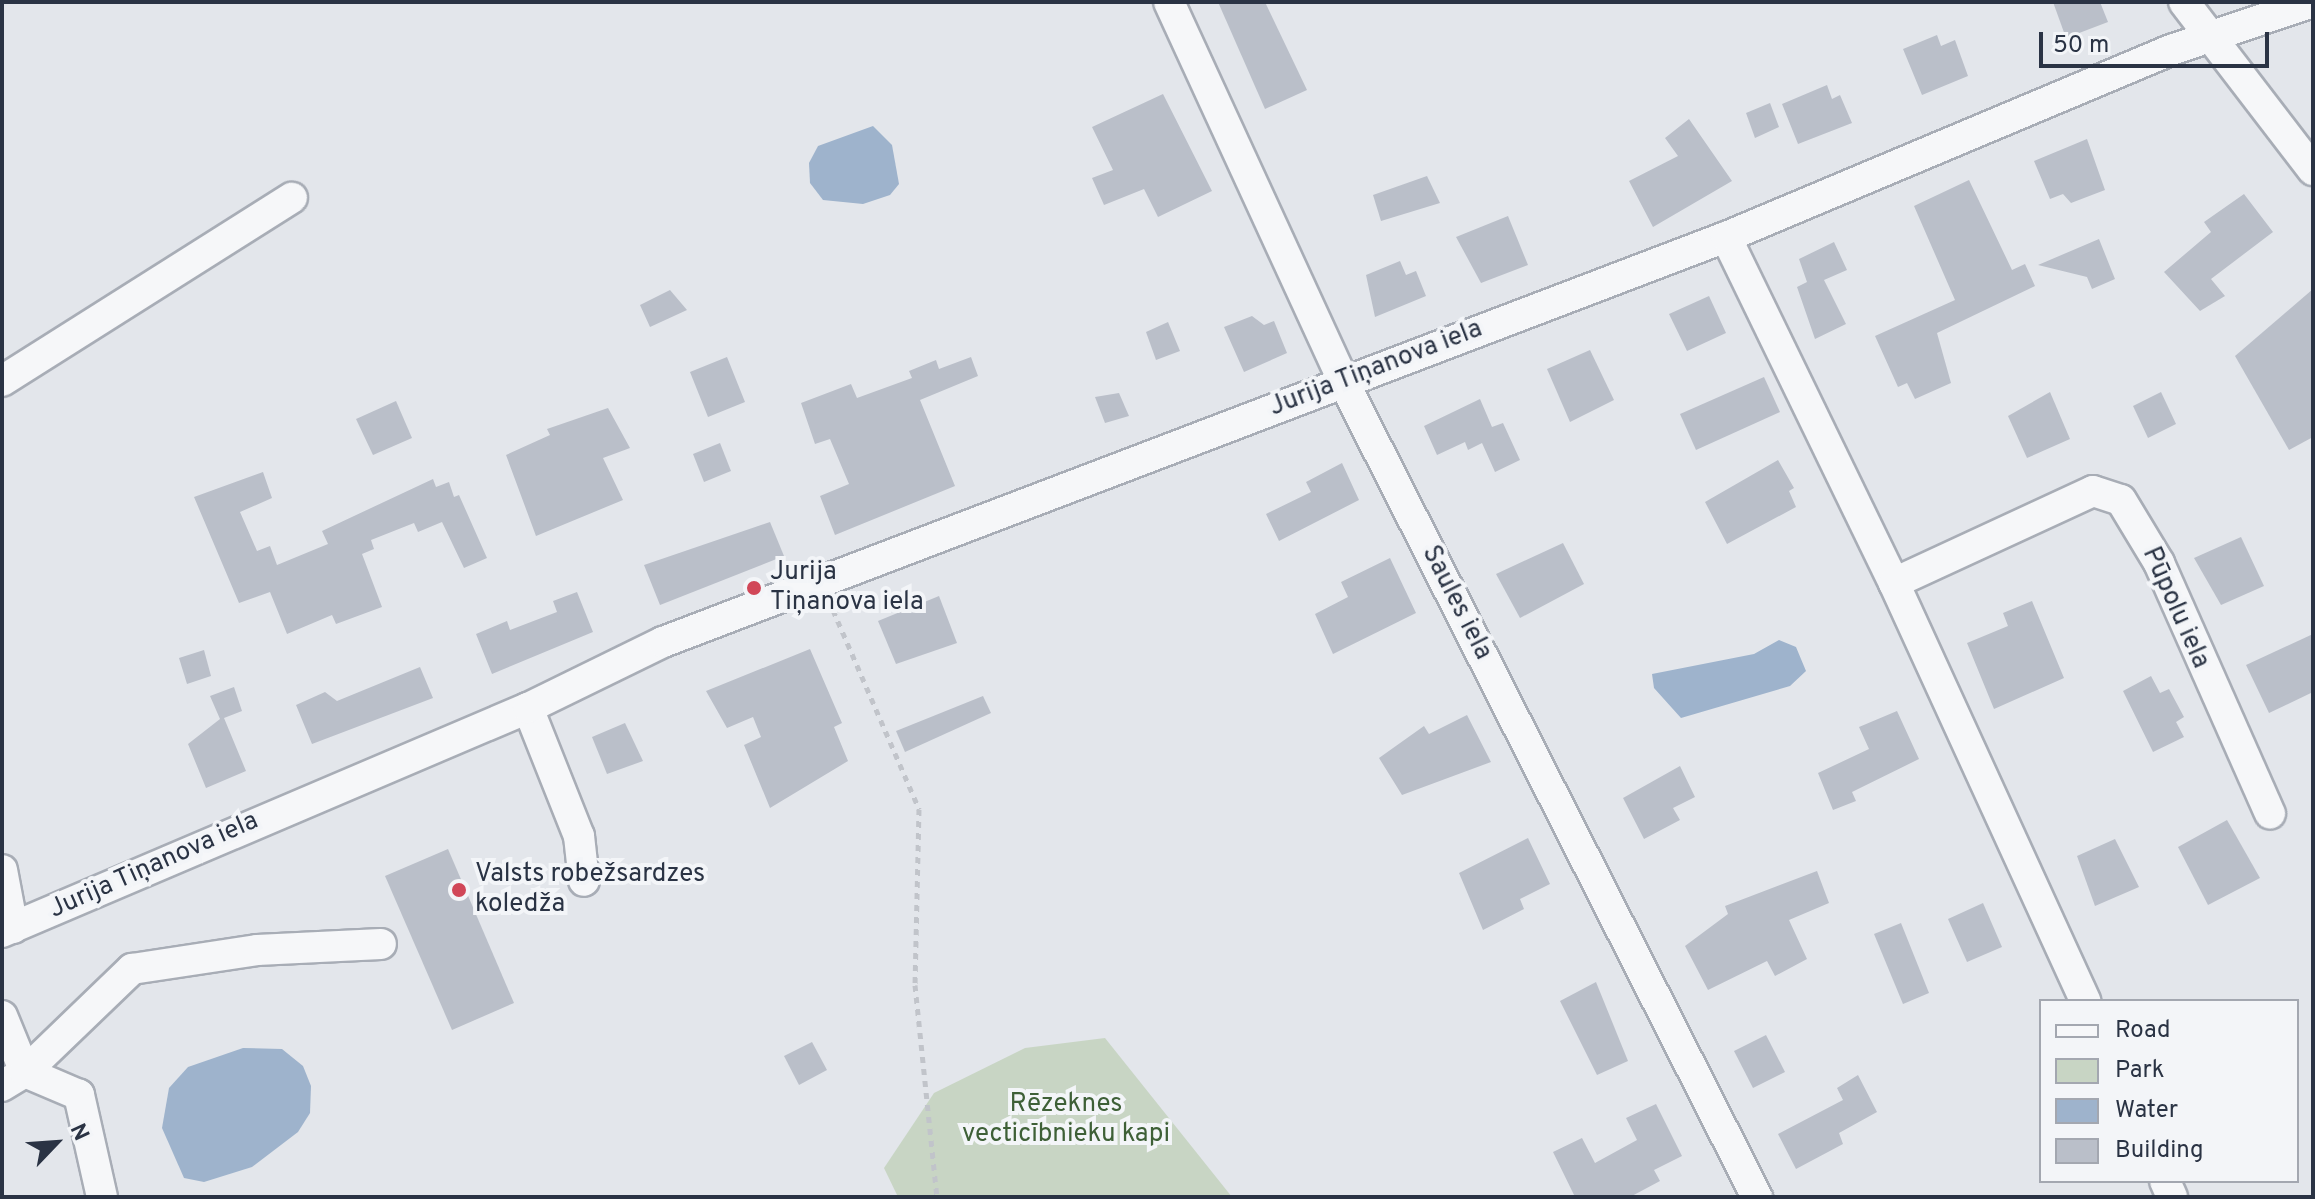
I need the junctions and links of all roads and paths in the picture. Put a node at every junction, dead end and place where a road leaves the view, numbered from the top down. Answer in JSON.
{"nodes":[{"id":1,"x":1169,"y":2,"type":"edge"},
{"id":2,"x":2184,"y":2,"type":"edge"},
{"id":3,"x":2313,"y":2,"type":"edge"},
{"id":4,"x":2213,"y":40,"type":"junction"},
{"id":5,"x":2313,"y":170,"type":"edge"},
{"id":6,"x":292,"y":198,"type":"dead end"},
{"id":7,"x":1726,"y":237,"type":"junction"},
{"id":8,"x":2,"y":381,"type":"edge"},
{"id":9,"x":1343,"y":381,"type":"junction"},
{"id":10,"x":819,"y":582,"type":"junction"},
{"id":11,"x":1894,"y":583,"type":"junction"},
{"id":12,"x":528,"y":708,"type":"junction"},
{"id":13,"x":2270,"y":813,"type":"dead end"},
{"id":14,"x":2,"y":870,"type":"edge"},
{"id":15,"x":584,"y":881,"type":"dead end"},
{"id":16,"x":7,"y":930,"type":"edge"},
{"id":17,"x":381,"y":944,"type":"dead end"},
{"id":18,"x":2084,"y":999,"type":"edge"},
{"id":19,"x":2,"y":1016,"type":"edge"},
{"id":20,"x":13,"y":1079,"type":"edge"},
{"id":21,"x":102,"y":1197,"type":"edge"},
{"id":22,"x":937,"y":1197,"type":"edge"},
{"id":23,"x":1757,"y":1197,"type":"edge"}],
"edges":[{"from":1,"to":9,"type":"street","name":"Saules iela"},
{"from":2,"to":4,"type":"street"},
{"from":3,"to":4,"type":"street","name":"Jurija Tiņanova iela"},
{"from":4,"to":5,"type":"street"},
{"from":4,"to":7,"type":"street","name":"Jurija Tiņanova iela"},
{"from":6,"to":8,"type":"street"},
{"from":7,"to":9,"type":"street","name":"Jurija Tiņanova iela"},
{"from":7,"to":11,"type":"street"},
{"from":9,"to":10,"type":"street","name":"Jurija Tiņanova iela"},
{"from":9,"to":23,"type":"street","name":"Saules iela"},
{"from":10,"to":12,"type":"street","name":"Jurija Tiņanova iela"},
{"from":10,"to":22,"type":"path"},
{"from":11,"to":13,"type":"street","name":"Pūpolu iela"},
{"from":11,"to":18,"type":"street"},
{"from":12,"to":15,"type":"street"},
{"from":12,"to":16,"type":"street","name":"Jurija Tiņanova iela"},
{"from":14,"to":16,"type":"street"},
{"from":17,"to":20,"type":"street"},
{"from":19,"to":20,"type":"street"},
{"from":20,"to":21,"type":"street"}]}
